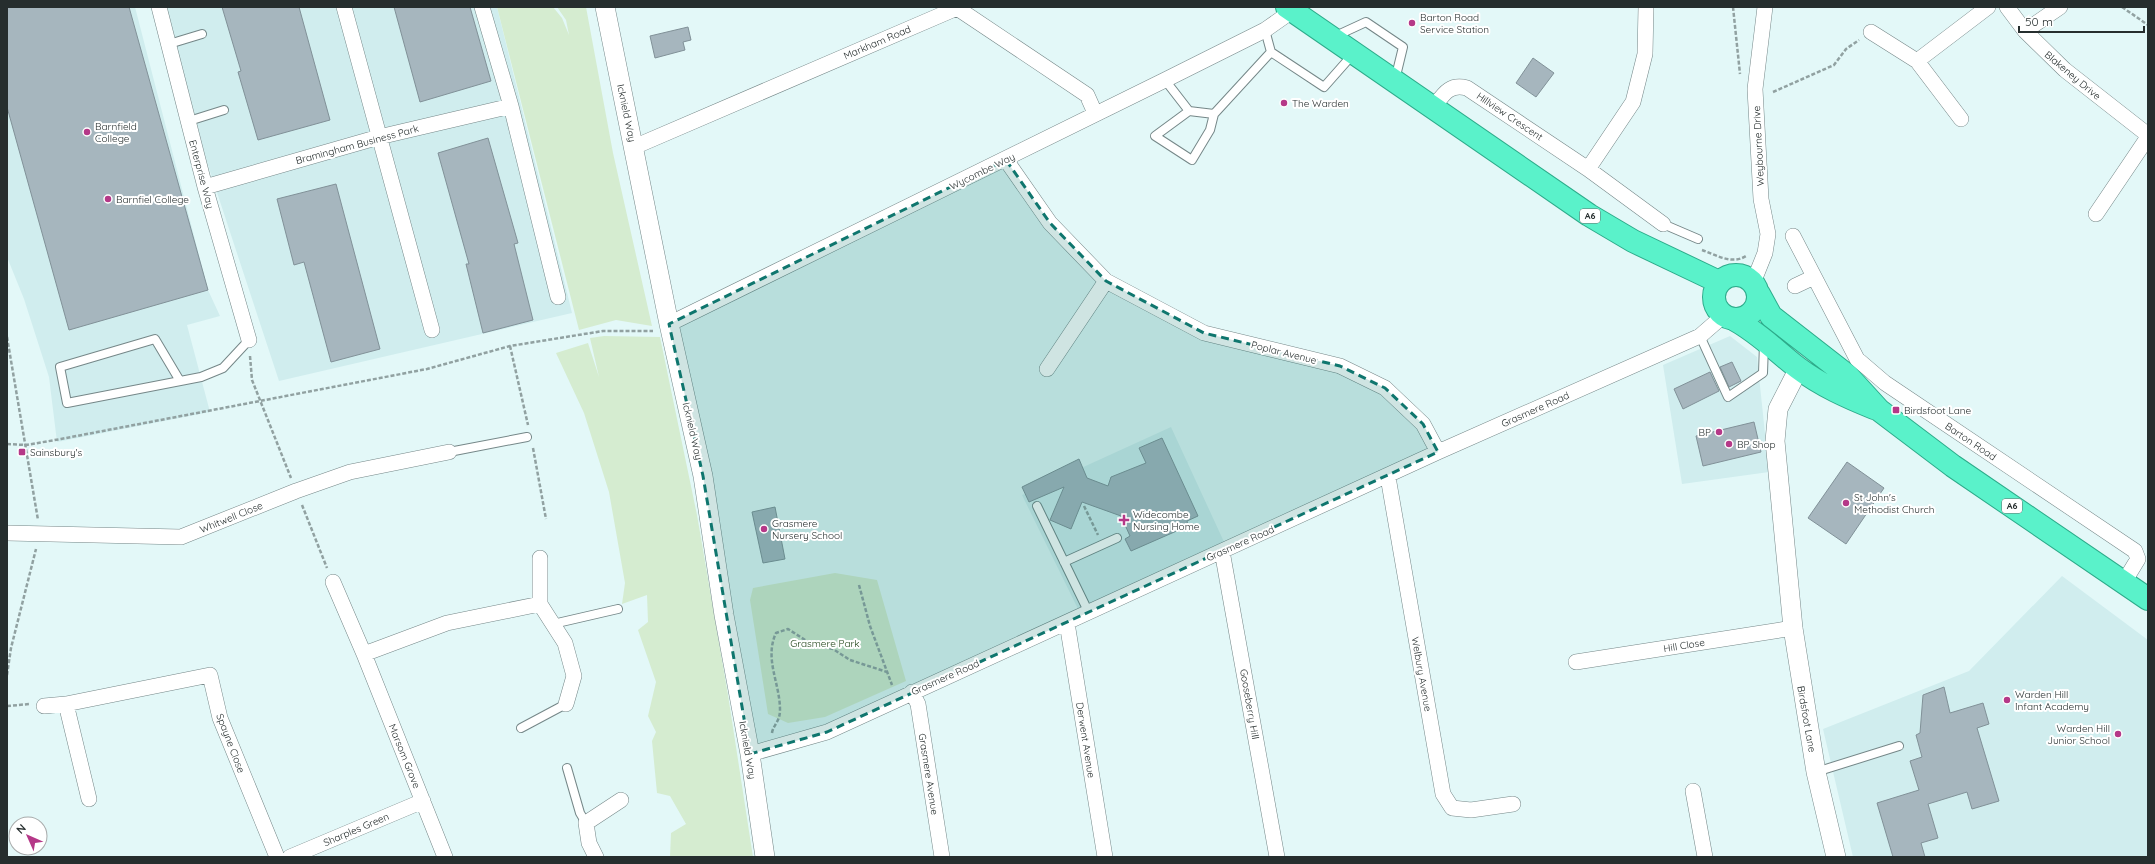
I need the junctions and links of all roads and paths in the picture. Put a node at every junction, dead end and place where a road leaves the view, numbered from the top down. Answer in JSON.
{"nodes":[{"id":1,"x":159,"y":7,"type":"edge"},
{"id":2,"x":344,"y":7,"type":"edge"},
{"id":3,"x":482,"y":7,"type":"edge"},
{"id":4,"x":604,"y":7,"type":"edge"},
{"id":5,"x":1646,"y":7,"type":"edge"},
{"id":6,"x":1733,"y":7,"type":"edge"},
{"id":7,"x":1765,"y":7,"type":"edge"},
{"id":8,"x":1988,"y":7,"type":"edge"},
{"id":9,"x":2007,"y":7,"type":"edge"},
{"id":10,"x":2060,"y":7,"type":"edge"},
{"id":11,"x":2122,"y":7,"type":"edge"},
{"id":12,"x":1289,"y":9,"type":"edge"},
{"id":13,"x":2148,"y":25,"type":"edge"},
{"id":14,"x":1265,"y":30,"type":"junction"},
{"id":15,"x":2025,"y":31,"type":"junction"},
{"id":16,"x":1871,"y":32,"type":"joint"},
{"id":17,"x":202,"y":34,"type":"dead end"},
{"id":18,"x":1328,"y":36,"type":"junction"},
{"id":19,"x":169,"y":44,"type":"junction"},
{"id":20,"x":1271,"y":52,"type":"junction"},
{"id":21,"x":1354,"y":53,"type":"junction"},
{"id":22,"x":1917,"y":61,"type":"junction"},
{"id":23,"x":1740,"y":78,"type":"dead end"},
{"id":24,"x":1166,"y":80,"type":"junction"},
{"id":25,"x":1395,"y":81,"type":"junction"},
{"id":26,"x":1773,"y":92,"type":"dead end"},
{"id":27,"x":511,"y":106,"type":"junction"},
{"id":28,"x":1433,"y":108,"type":"junction"},
{"id":29,"x":224,"y":110,"type":"dead end"},
{"id":30,"x":1189,"y":111,"type":"junction"},
{"id":31,"x":1095,"y":113,"type":"junction"},
{"id":32,"x":1214,"y":114,"type":"junction"},
{"id":33,"x":1961,"y":119,"type":"dead end"},
{"id":34,"x":189,"y":121,"type":"junction"},
{"id":35,"x":2148,"y":136,"type":"edge"},
{"id":36,"x":379,"y":137,"type":"junction"},
{"id":37,"x":634,"y":147,"type":"junction"},
{"id":38,"x":1006,"y":160,"type":"junction"},
{"id":39,"x":1588,"y":169,"type":"junction"},
{"id":40,"x":205,"y":186,"type":"junction"},
{"id":41,"x":2096,"y":214,"type":"dead end"},
{"id":42,"x":1663,"y":224,"type":"joint"},
{"id":43,"x":1793,"y":236,"type":"dead end"},
{"id":44,"x":1698,"y":239,"type":"joint"},
{"id":45,"x":1750,"y":252,"type":"dead end"},
{"id":46,"x":1814,"y":277,"type":"junction"},
{"id":47,"x":1106,"y":281,"type":"junction"},
{"id":48,"x":1719,"y":282,"type":"junction"},
{"id":49,"x":1795,"y":286,"type":"dead end"},
{"id":50,"x":1756,"y":288,"type":"junction"},
{"id":51,"x":558,"y":297,"type":"dead end"},
{"id":52,"x":1729,"y":318,"type":"junction"},
{"id":53,"x":669,"y":324,"type":"junction"},
{"id":54,"x":432,"y":330,"type":"dead end"},
{"id":55,"x":1700,"y":336,"type":"junction"},
{"id":56,"x":7,"y":337,"type":"edge"},
{"id":57,"x":1764,"y":339,"type":"junction"},
{"id":58,"x":249,"y":340,"type":"junction"},
{"id":59,"x":1799,"y":368,"type":"junction"},
{"id":60,"x":1047,"y":369,"type":"dead end"},
{"id":61,"x":180,"y":381,"type":"junction"},
{"id":62,"x":259,"y":400,"type":"junction"},
{"id":63,"x":1879,"y":410,"type":"junction"},
{"id":64,"x":527,"y":437,"type":"dead end"},
{"id":65,"x":7,"y":444,"type":"edge"},
{"id":66,"x":26,"y":445,"type":"junction"},
{"id":67,"x":449,"y":452,"type":"joint"},
{"id":68,"x":1438,"y":452,"type":"junction"},
{"id":69,"x":1388,"y":477,"type":"junction"},
{"id":70,"x":296,"y":491,"type":"junction"},
{"id":71,"x":1037,"y":506,"type":"dead end"},
{"id":72,"x":1084,"y":506,"type":"dead end"},
{"id":73,"x":38,"y":523,"type":"dead end"},
{"id":74,"x":7,"y":533,"type":"edge"},
{"id":75,"x":1117,"y":538,"type":"dead end"},
{"id":76,"x":1102,"y":545,"type":"junction"},
{"id":77,"x":37,"y":547,"type":"dead end"},
{"id":78,"x":1222,"y":551,"type":"junction"},
{"id":79,"x":540,"y":558,"type":"dead end"},
{"id":80,"x":1064,"y":562,"type":"junction"},
{"id":81,"x":333,"y":582,"type":"joint"},
{"id":82,"x":2124,"y":582,"type":"junction"},
{"id":83,"x":858,"y":585,"type":"dead end"},
{"id":84,"x":2148,"y":599,"type":"edge"},
{"id":85,"x":540,"y":604,"type":"junction"},
{"id":86,"x":618,"y":609,"type":"dead end"},
{"id":87,"x":1089,"y":613,"type":"junction"},
{"id":88,"x":1067,"y":623,"type":"junction"},
{"id":89,"x":553,"y":624,"type":"junction"},
{"id":90,"x":1792,"y":628,"type":"junction"},
{"id":91,"x":364,"y":654,"type":"junction"},
{"id":92,"x":1576,"y":662,"type":"dead end"},
{"id":93,"x":887,"y":672,"type":"junction"},
{"id":94,"x":7,"y":675,"type":"edge"},
{"id":95,"x":912,"y":692,"type":"junction"},
{"id":96,"x":897,"y":699,"type":"junction"},
{"id":97,"x":66,"y":704,"type":"junction"},
{"id":98,"x":566,"y":704,"type":"joint"},
{"id":99,"x":7,"y":706,"type":"edge"},
{"id":100,"x":44,"y":706,"type":"joint"},
{"id":101,"x":521,"y":728,"type":"dead end"},
{"id":102,"x":1899,"y":746,"type":"dead end"},
{"id":103,"x":773,"y":747,"type":"junction"},
{"id":104,"x":750,"y":754,"type":"junction"},
{"id":105,"x":567,"y":768,"type":"dead end"},
{"id":106,"x":1816,"y":772,"type":"junction"},
{"id":107,"x":1693,"y":791,"type":"dead end"},
{"id":108,"x":90,"y":799,"type":"dead end"},
{"id":109,"x":621,"y":800,"type":"dead end"},
{"id":110,"x":423,"y":801,"type":"junction"},
{"id":111,"x":1513,"y":804,"type":"dead end"},
{"id":112,"x":586,"y":823,"type":"junction"},
{"id":113,"x":277,"y":857,"type":"edge"},
{"id":114,"x":290,"y":857,"type":"edge"},
{"id":115,"x":445,"y":857,"type":"edge"},
{"id":116,"x":596,"y":857,"type":"edge"},
{"id":117,"x":765,"y":857,"type":"edge"},
{"id":118,"x":942,"y":857,"type":"edge"},
{"id":119,"x":1105,"y":857,"type":"edge"},
{"id":120,"x":1277,"y":857,"type":"edge"},
{"id":121,"x":1705,"y":857,"type":"edge"},
{"id":122,"x":1836,"y":857,"type":"edge"}],
"edges":[{"from":1,"to":19,"type":"street","name":"Enterprise Way"},
{"from":2,"to":36,"type":"street"},
{"from":3,"to":27,"type":"street"},
{"from":4,"to":37,"type":"street","name":"Icknield Way"},
{"from":5,"to":39,"type":"street"},
{"from":6,"to":23,"type":"path"},
{"from":7,"to":50,"type":"street","name":"Weybourne Drive"},
{"from":8,"to":22,"type":"street"},
{"from":9,"to":15,"type":"street","name":"Blakeney Drive"},
{"from":10,"to":15,"type":"street"},
{"from":11,"to":13,"type":"path"},
{"from":12,"to":14,"type":"street","name":"Wycombe Way"},
{"from":12,"to":18,"type":"highway","number":"A6"},
{"from":14,"to":20,"type":"lane"},
{"from":14,"to":24,"type":"street","name":"Wycombe Way"},
{"from":15,"to":35,"type":"street","name":"Blakeney Drive"},
{"from":16,"to":22,"type":"street"},
{"from":16,"to":26,"type":"path"},
{"from":17,"to":19,"type":"lane"},
{"from":18,"to":21,"type":"highway","number":"A6"},
{"from":18,"to":25,"type":"lane"},
{"from":19,"to":34,"type":"street","name":"Enterprise Way"},
{"from":20,"to":21,"type":"lane"},
{"from":20,"to":32,"type":"lane"},
{"from":21,"to":25,"type":"highway","number":"A6"},
{"from":22,"to":33,"type":"street"},
{"from":24,"to":30,"type":"lane"},
{"from":24,"to":31,"type":"street","name":"Wycombe Way"},
{"from":25,"to":28,"type":"highway","number":"A6"},
{"from":27,"to":36,"type":"street","name":"Bramingham Business Park"},
{"from":27,"to":51,"type":"street"},
{"from":28,"to":39,"type":"street","name":"Hillview Crescent"},
{"from":28,"to":48,"type":"highway","number":"A6"},
{"from":29,"to":34,"type":"lane"},
{"from":30,"to":32,"type":"lane"},
{"from":30,"to":32,"type":"lane"},
{"from":31,"to":37,"type":"street","name":"Markham Road"},
{"from":31,"to":38,"type":"street","name":"Wycombe Way"},
{"from":34,"to":40,"type":"street","name":"Enterprise Way"},
{"from":35,"to":41,"type":"street","name":"Blakeney Drive"},
{"from":36,"to":40,"type":"street","name":"Bramingham Business Park"},
{"from":36,"to":54,"type":"street"},
{"from":37,"to":53,"type":"street","name":"Icknield Way"},
{"from":38,"to":47,"type":"street","name":"Poplar Avenue"},
{"from":38,"to":53,"type":"street","name":"Wycombe Way"},
{"from":39,"to":42,"type":"street","name":"Hillview Crescent"},
{"from":40,"to":58,"type":"street","name":"Enterprise Way"},
{"from":42,"to":44,"type":"lane"},
{"from":43,"to":46,"type":"street","name":"Barton Road"},
{"from":44,"to":45,"type":"path"},
{"from":46,"to":49,"type":"street"},
{"from":46,"to":82,"type":"street","name":"Barton Road"},
{"from":47,"to":60,"type":"street"},
{"from":47,"to":68,"type":"street","name":"Poplar Avenue"},
{"from":48,"to":50,"type":"highway"},
{"from":48,"to":52,"type":"highway"},
{"from":50,"to":52,"type":"highway"},
{"from":50,"to":63,"type":"highway","number":"A6"},
{"from":52,"to":55,"type":"street","name":"Grasmere Road"},
{"from":52,"to":57,"type":"highway","number":"A6"},
{"from":53,"to":62,"type":"path"},
{"from":53,"to":104,"type":"street","name":"Icknield Way"},
{"from":55,"to":57,"type":"lane"},
{"from":55,"to":68,"type":"street","name":"Grasmere Road"},
{"from":56,"to":66,"type":"path"},
{"from":57,"to":59,"type":"highway","number":"A6"},
{"from":58,"to":61,"type":"lane"},
{"from":58,"to":62,"type":"path"},
{"from":59,"to":63,"type":"highway","number":"A6"},
{"from":59,"to":90,"type":"street","name":"Birdsfoot Lane"},
{"from":61,"to":61,"type":"lane"},
{"from":62,"to":66,"type":"path"},
{"from":62,"to":70,"type":"path"},
{"from":63,"to":82,"type":"highway","number":"A6"},
{"from":64,"to":67,"type":"lane"},
{"from":65,"to":66,"type":"path"},
{"from":66,"to":73,"type":"path"},
{"from":67,"to":70,"type":"street","name":"Whitwell Close"},
{"from":68,"to":69,"type":"street","name":"Grasmere Road"},
{"from":69,"to":78,"type":"street","name":"Grasmere Road"},
{"from":69,"to":111,"type":"street","name":"Welbury Avenue"},
{"from":70,"to":74,"type":"street","name":"Whitwell Close"},
{"from":70,"to":81,"type":"path"},
{"from":71,"to":80,"type":"lane"},
{"from":72,"to":76,"type":"path"},
{"from":75,"to":76,"type":"lane"},
{"from":76,"to":80,"type":"lane"},
{"from":77,"to":94,"type":"path"},
{"from":78,"to":87,"type":"street","name":"Grasmere Road"},
{"from":78,"to":120,"type":"street","name":"Gooseberry Hill"},
{"from":79,"to":85,"type":"street"},
{"from":80,"to":87,"type":"lane"},
{"from":81,"to":91,"type":"street","name":"Marsom Grove"},
{"from":82,"to":84,"type":"highway","number":"A6"},
{"from":83,"to":93,"type":"path"},
{"from":85,"to":89,"type":"street"},
{"from":85,"to":91,"type":"street"},
{"from":86,"to":89,"type":"lane"},
{"from":87,"to":88,"type":"street","name":"Grasmere Road"},
{"from":88,"to":95,"type":"street","name":"Grasmere Road"},
{"from":88,"to":119,"type":"street","name":"Derwent Avenue"},
{"from":89,"to":98,"type":"street"},
{"from":90,"to":92,"type":"street","name":"Hill Close"},
{"from":90,"to":106,"type":"street","name":"Birdsfoot Lane"},
{"from":91,"to":110,"type":"street","name":"Marsom Grove"},
{"from":93,"to":96,"type":"path"},
{"from":93,"to":103,"type":"path"},
{"from":95,"to":96,"type":"street","name":"Grasmere Road"},
{"from":95,"to":118,"type":"street","name":"Grasmere Avenue"},
{"from":96,"to":103,"type":"street","name":"Grasmere Road"},
{"from":97,"to":100,"type":"street","name":"Spayne Close"},
{"from":97,"to":108,"type":"street"},
{"from":97,"to":113,"type":"street","name":"Spayne Close"},
{"from":98,"to":101,"type":"lane"},
{"from":99,"to":100,"type":"path"},
{"from":102,"to":106,"type":"lane"},
{"from":103,"to":104,"type":"street","name":"Grasmere Road"},
{"from":104,"to":117,"type":"street","name":"Icknield Way"},
{"from":105,"to":112,"type":"lane"},
{"from":106,"to":122,"type":"street","name":"Birdsfoot Lane"},
{"from":107,"to":121,"type":"street"},
{"from":109,"to":112,"type":"street"},
{"from":110,"to":114,"type":"street","name":"Sharples Green"},
{"from":110,"to":115,"type":"street","name":"Marsom Grove"},
{"from":112,"to":116,"type":"street"}]}
